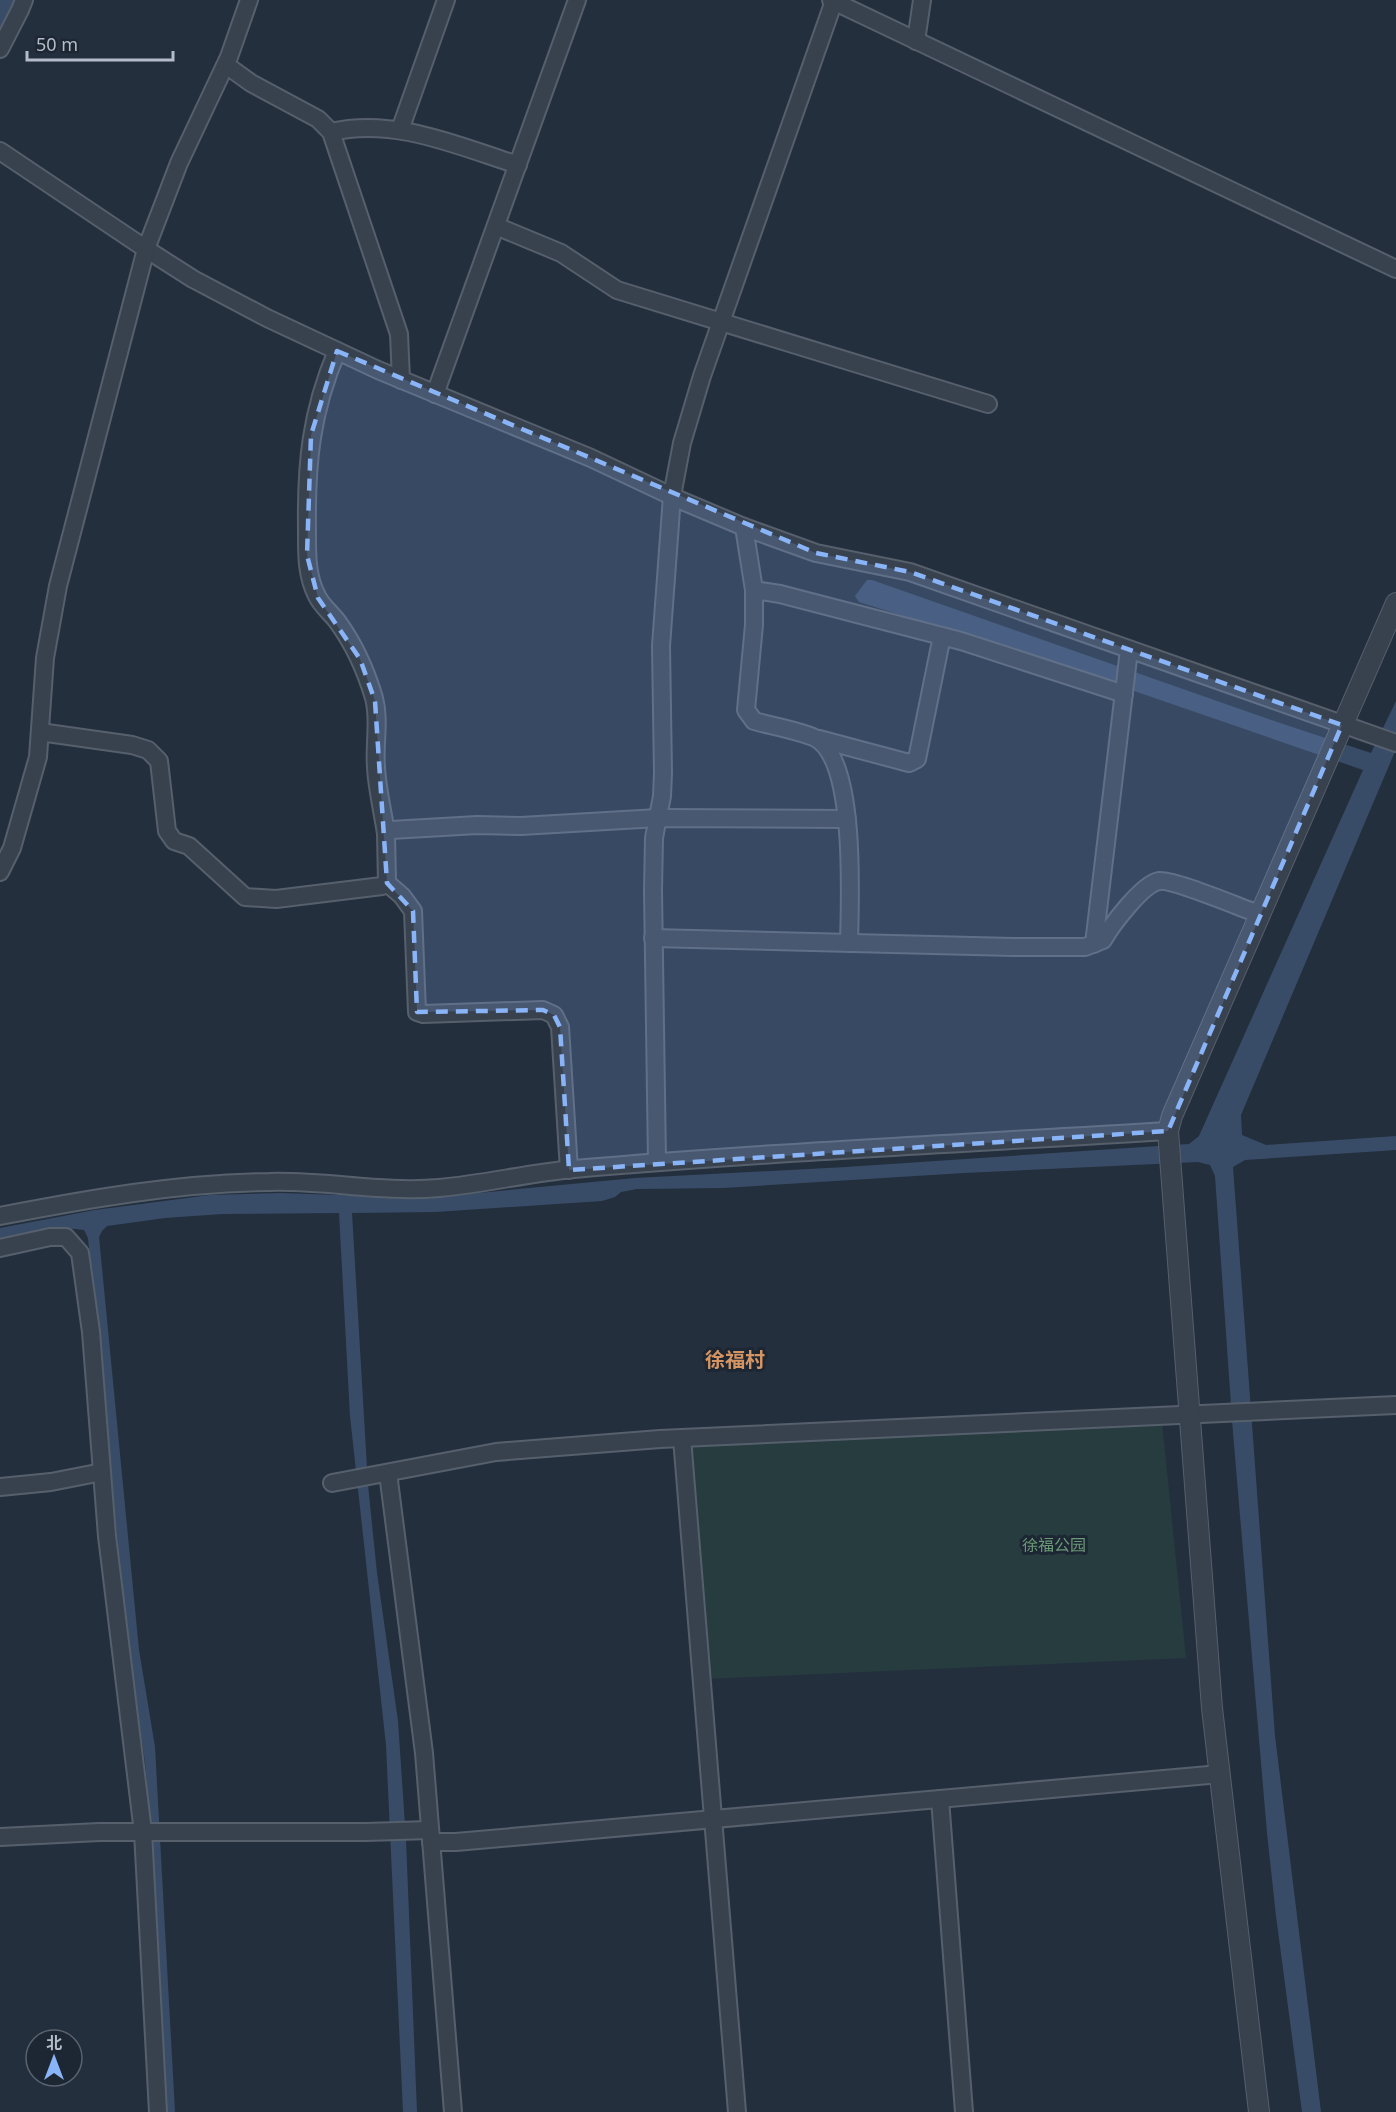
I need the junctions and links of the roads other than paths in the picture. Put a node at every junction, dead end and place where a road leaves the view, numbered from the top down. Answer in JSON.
{"nodes":[{"id":1,"x":24,"y":0,"type":"edge"},
{"id":2,"x":249,"y":0,"type":"edge"},
{"id":3,"x":446,"y":0,"type":"edge"},
{"id":4,"x":578,"y":0,"type":"edge"},
{"id":5,"x":922,"y":0,"type":"edge"},
{"id":6,"x":833,"y":1,"type":"edge"},
{"id":7,"x":916,"y":41,"type":"junction"},
{"id":8,"x":0,"y":49,"type":"edge"},
{"id":9,"x":226,"y":65,"type":"junction"},
{"id":10,"x":400,"y":130,"type":"junction"},
{"id":11,"x":331,"y":132,"type":"junction"},
{"id":12,"x":0,"y":151,"type":"edge"},
{"id":13,"x":518,"y":165,"type":"junction"},
{"id":14,"x":496,"y":226,"type":"junction"},
{"id":15,"x":146,"y":249,"type":"junction"},
{"id":16,"x":1396,"y":269,"type":"edge"},
{"id":17,"x":721,"y":322,"type":"junction"},
{"id":18,"x":337,"y":351,"type":"junction"},
{"id":19,"x":401,"y":380,"type":"junction"},
{"id":20,"x":435,"y":394,"type":"junction"},
{"id":21,"x":988,"y":404,"type":"dead end"},
{"id":22,"x":672,"y":496,"type":"junction"},
{"id":23,"x":744,"y":527,"type":"junction"},
{"id":24,"x":754,"y":590,"type":"junction"},
{"id":25,"x":1396,"y":603,"type":"edge"},
{"id":26,"x":942,"y":636,"type":"junction"},
{"id":27,"x":1129,"y":650,"type":"junction"},
{"id":28,"x":1124,"y":694,"type":"junction"},
{"id":29,"x":1342,"y":725,"type":"junction"},
{"id":30,"x":40,"y":732,"type":"junction"},
{"id":31,"x":819,"y":739,"type":"junction"},
{"id":32,"x":1396,"y":742,"type":"edge"},
{"id":33,"x":658,"y":818,"type":"junction"},
{"id":34,"x":847,"y":819,"type":"junction"},
{"id":35,"x":386,"y":834,"type":"junction"},
{"id":36,"x":0,"y":872,"type":"edge"},
{"id":37,"x":387,"y":883,"type":"junction"},
{"id":38,"x":1259,"y":914,"type":"junction"},
{"id":39,"x":653,"y":938,"type":"junction"},
{"id":40,"x":849,"y":943,"type":"junction"},
{"id":41,"x":1094,"y":944,"type":"junction"},
{"id":42,"x":1168,"y":1131,"type":"junction"},
{"id":43,"x":657,"y":1162,"type":"junction"},
{"id":44,"x":568,"y":1170,"type":"junction"},
{"id":45,"x":0,"y":1216,"type":"edge"},
{"id":46,"x":0,"y":1248,"type":"edge"},
{"id":47,"x":1396,"y":1405,"type":"edge"},
{"id":48,"x":1190,"y":1415,"type":"junction"},
{"id":49,"x":682,"y":1438,"type":"junction"},
{"id":50,"x":102,"y":1472,"type":"junction"},
{"id":51,"x":388,"y":1473,"type":"junction"},
{"id":52,"x":332,"y":1483,"type":"dead end"},
{"id":53,"x":0,"y":1488,"type":"edge"},
{"id":54,"x":1220,"y":1774,"type":"junction"},
{"id":55,"x":940,"y":1799,"type":"junction"},
{"id":56,"x":713,"y":1820,"type":"junction"},
{"id":57,"x":143,"y":1832,"type":"junction"},
{"id":58,"x":430,"y":1836,"type":"junction"},
{"id":59,"x":0,"y":1837,"type":"edge"},
{"id":60,"x":158,"y":2112,"type":"edge"},
{"id":61,"x":453,"y":2112,"type":"edge"},
{"id":62,"x":737,"y":2112,"type":"edge"},
{"id":63,"x":964,"y":2112,"type":"edge"},
{"id":64,"x":1259,"y":2112,"type":"edge"}],
"edges":[{"from":1,"to":8,"type":"street"},
{"from":2,"to":9,"type":"street"},
{"from":3,"to":10,"type":"street"},
{"from":4,"to":13,"type":"street"},
{"from":5,"to":7,"type":"street"},
{"from":6,"to":7,"type":"street"},
{"from":6,"to":17,"type":"street"},
{"from":7,"to":16,"type":"street"},
{"from":9,"to":11,"type":"street"},
{"from":9,"to":15,"type":"street"},
{"from":10,"to":11,"type":"street"},
{"from":10,"to":13,"type":"street"},
{"from":11,"to":19,"type":"street"},
{"from":12,"to":15,"type":"street"},
{"from":13,"to":14,"type":"street"},
{"from":14,"to":17,"type":"street"},
{"from":14,"to":20,"type":"street"},
{"from":15,"to":18,"type":"street"},
{"from":15,"to":30,"type":"street"},
{"from":17,"to":21,"type":"street"},
{"from":17,"to":22,"type":"street"},
{"from":18,"to":19,"type":"street"},
{"from":18,"to":35,"type":"street"},
{"from":19,"to":20,"type":"street"},
{"from":20,"to":22,"type":"street"},
{"from":22,"to":23,"type":"street"},
{"from":22,"to":33,"type":"street"},
{"from":23,"to":24,"type":"street"},
{"from":23,"to":27,"type":"street"},
{"from":24,"to":26,"type":"street"},
{"from":24,"to":31,"type":"street"},
{"from":25,"to":29,"type":"street"},
{"from":26,"to":28,"type":"street"},
{"from":26,"to":31,"type":"street"},
{"from":27,"to":28,"type":"street"},
{"from":27,"to":29,"type":"street"},
{"from":28,"to":41,"type":"street"},
{"from":29,"to":32,"type":"street"},
{"from":29,"to":38,"type":"street"},
{"from":30,"to":36,"type":"street"},
{"from":30,"to":37,"type":"street"},
{"from":31,"to":34,"type":"street"},
{"from":33,"to":34,"type":"street"},
{"from":33,"to":35,"type":"street"},
{"from":33,"to":39,"type":"street"},
{"from":34,"to":40,"type":"street"},
{"from":35,"to":37,"type":"street"},
{"from":37,"to":44,"type":"street"},
{"from":38,"to":41,"type":"street"},
{"from":38,"to":42,"type":"street"},
{"from":39,"to":40,"type":"street"},
{"from":39,"to":43,"type":"street"},
{"from":40,"to":41,"type":"street"},
{"from":42,"to":43,"type":"street"},
{"from":42,"to":48,"type":"street"},
{"from":43,"to":44,"type":"street"},
{"from":44,"to":45,"type":"street"},
{"from":46,"to":50,"type":"street"},
{"from":47,"to":48,"type":"street"},
{"from":48,"to":49,"type":"street"},
{"from":48,"to":54,"type":"street"},
{"from":49,"to":51,"type":"street"},
{"from":49,"to":56,"type":"street"},
{"from":50,"to":53,"type":"street"},
{"from":50,"to":57,"type":"street"},
{"from":51,"to":52,"type":"street"},
{"from":51,"to":58,"type":"street"},
{"from":54,"to":55,"type":"street"},
{"from":54,"to":64,"type":"street"},
{"from":55,"to":56,"type":"street"},
{"from":55,"to":63,"type":"street"},
{"from":56,"to":58,"type":"street"},
{"from":56,"to":62,"type":"street"},
{"from":57,"to":58,"type":"street"},
{"from":57,"to":59,"type":"street"},
{"from":57,"to":60,"type":"street"},
{"from":58,"to":61,"type":"street"}]}
